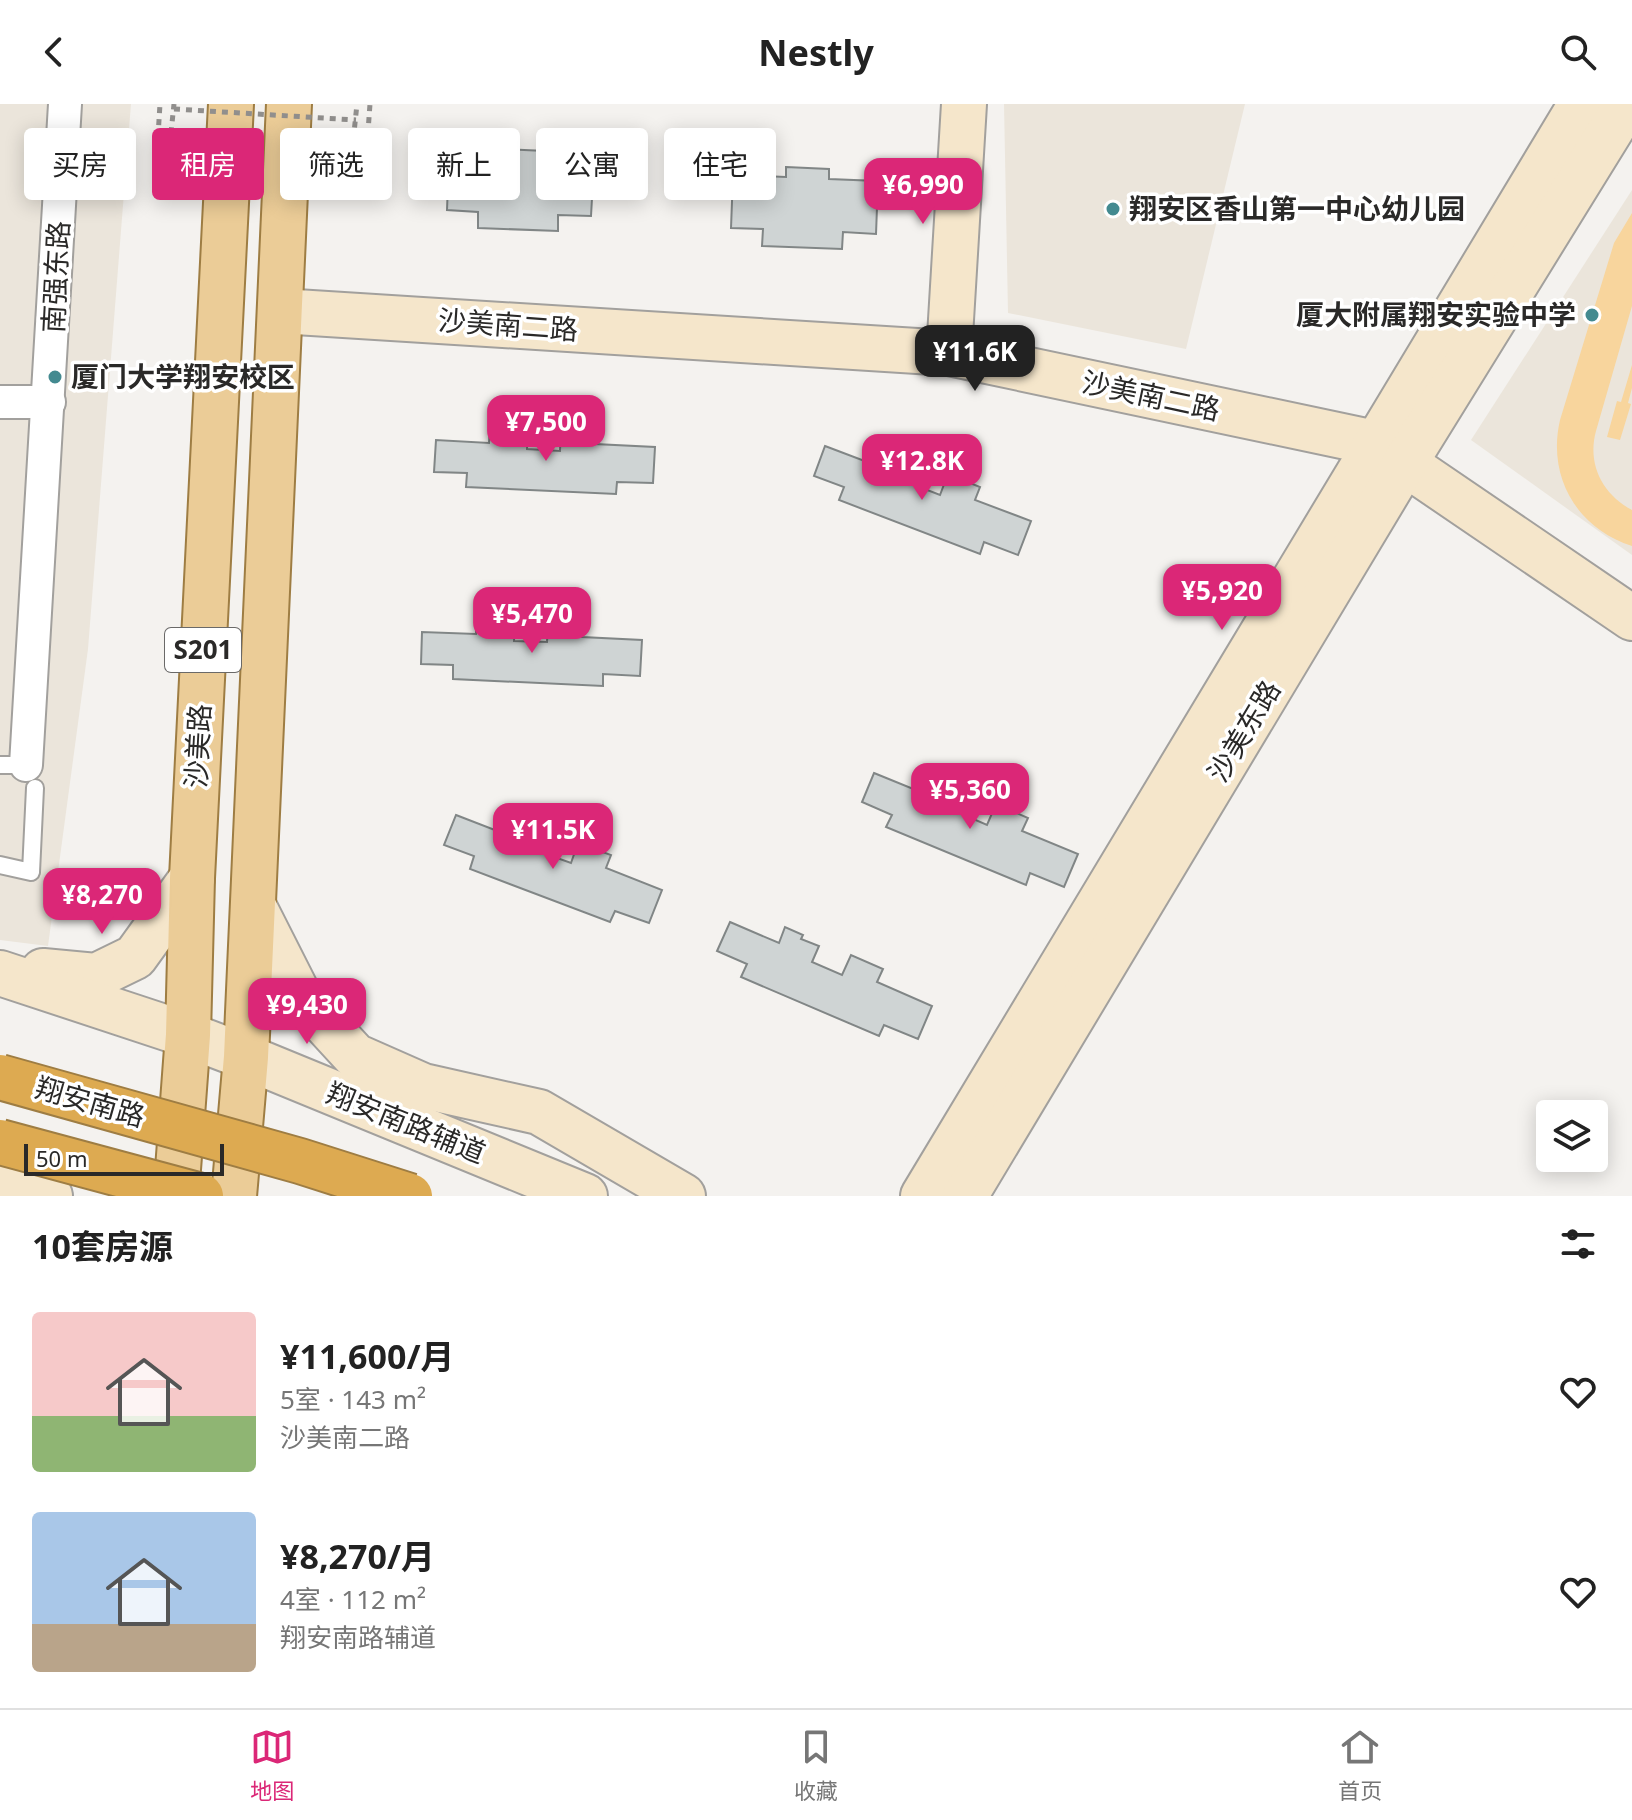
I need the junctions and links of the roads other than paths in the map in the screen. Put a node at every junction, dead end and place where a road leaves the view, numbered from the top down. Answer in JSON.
{"nodes":[{"id":1,"x":65,"y":104,"type":"edge"},
{"id":2,"x":231,"y":104,"type":"edge"},
{"id":3,"x":289,"y":104,"type":"edge"},
{"id":4,"x":964,"y":104,"type":"edge"},
{"id":5,"x":1581,"y":104,"type":"edge"},
{"id":6,"x":1627,"y":104,"type":"edge"},
{"id":7,"x":280,"y":311,"type":"junction"},
{"id":8,"x":949,"y":353,"type":"junction"},
{"id":9,"x":0,"y":402,"type":"edge"},
{"id":10,"x":49,"y":402,"type":"junction"},
{"id":11,"x":1390,"y":453,"type":"junction"},
{"id":12,"x":1632,"y":618,"type":"edge"},
{"id":13,"x":20,"y":773,"type":"edge"},
{"id":14,"x":0,"y":865,"type":"edge"},
{"id":15,"x":192,"y":878,"type":"junction"},
{"id":16,"x":254,"y":907,"type":"junction"},
{"id":17,"x":0,"y":970,"type":"edge"},
{"id":18,"x":188,"y":1035,"type":"junction"},
{"id":19,"x":246,"y":1057,"type":"junction"},
{"id":20,"x":0,"y":1077,"type":"edge"},
{"id":21,"x":0,"y":1142,"type":"edge"},
{"id":22,"x":0,"y":1183,"type":"edge"},
{"id":23,"x":50,"y":1196,"type":"edge"},
{"id":24,"x":176,"y":1196,"type":"edge"},
{"id":25,"x":201,"y":1196,"type":"edge"},
{"id":26,"x":234,"y":1196,"type":"edge"},
{"id":27,"x":410,"y":1196,"type":"edge"},
{"id":28,"x":585,"y":1196,"type":"edge"},
{"id":29,"x":683,"y":1196,"type":"edge"},
{"id":30,"x":923,"y":1196,"type":"edge"},
{"id":31,"x":965,"y":1196,"type":"edge"}],
"edges":[{"from":1,"to":10,"type":"street","name":"南强东路"},
{"from":2,"to":15,"type":"main road","name":"沙美路","number":"S201"},
{"from":3,"to":7,"type":"main road","number":"S201"},
{"from":4,"to":8,"type":"street"},
{"from":5,"to":11,"type":"street","name":"沙美东路"},
{"from":6,"to":11,"type":"street","name":"沙美东路"},
{"from":7,"to":8,"type":"street","name":"沙美南二路"},
{"from":7,"to":16,"type":"main road","number":"S201"},
{"from":8,"to":11,"type":"street","name":"沙美南二路"},
{"from":9,"to":10,"type":"street"},
{"from":10,"to":13,"type":"street","name":"南强东路"},
{"from":11,"to":12,"type":"street","name":"沙美南二路"},
{"from":11,"to":30,"type":"street","name":"沙美东路"},
{"from":11,"to":31,"type":"street","name":"沙美东路"},
{"from":13,"to":14,"type":"lane"},
{"from":15,"to":17,"type":"street"},
{"from":15,"to":18,"type":"main road","name":"沙美路","number":"S201"},
{"from":16,"to":19,"type":"main road","number":"S201"},
{"from":16,"to":29,"type":"street"},
{"from":17,"to":18,"type":"street","name":"翔安南路辅道"},
{"from":18,"to":19,"type":"street","name":"翔安南路辅道"},
{"from":18,"to":24,"type":"main road","name":"沙美路","number":"S201"},
{"from":19,"to":26,"type":"main road","number":"S201"},
{"from":19,"to":28,"type":"street","name":"翔安南路辅道"},
{"from":20,"to":27,"type":"highway","name":"翔安南路","bridge":true},
{"from":21,"to":25,"type":"highway","bridge":true},
{"from":22,"to":23,"type":"street"}]}
